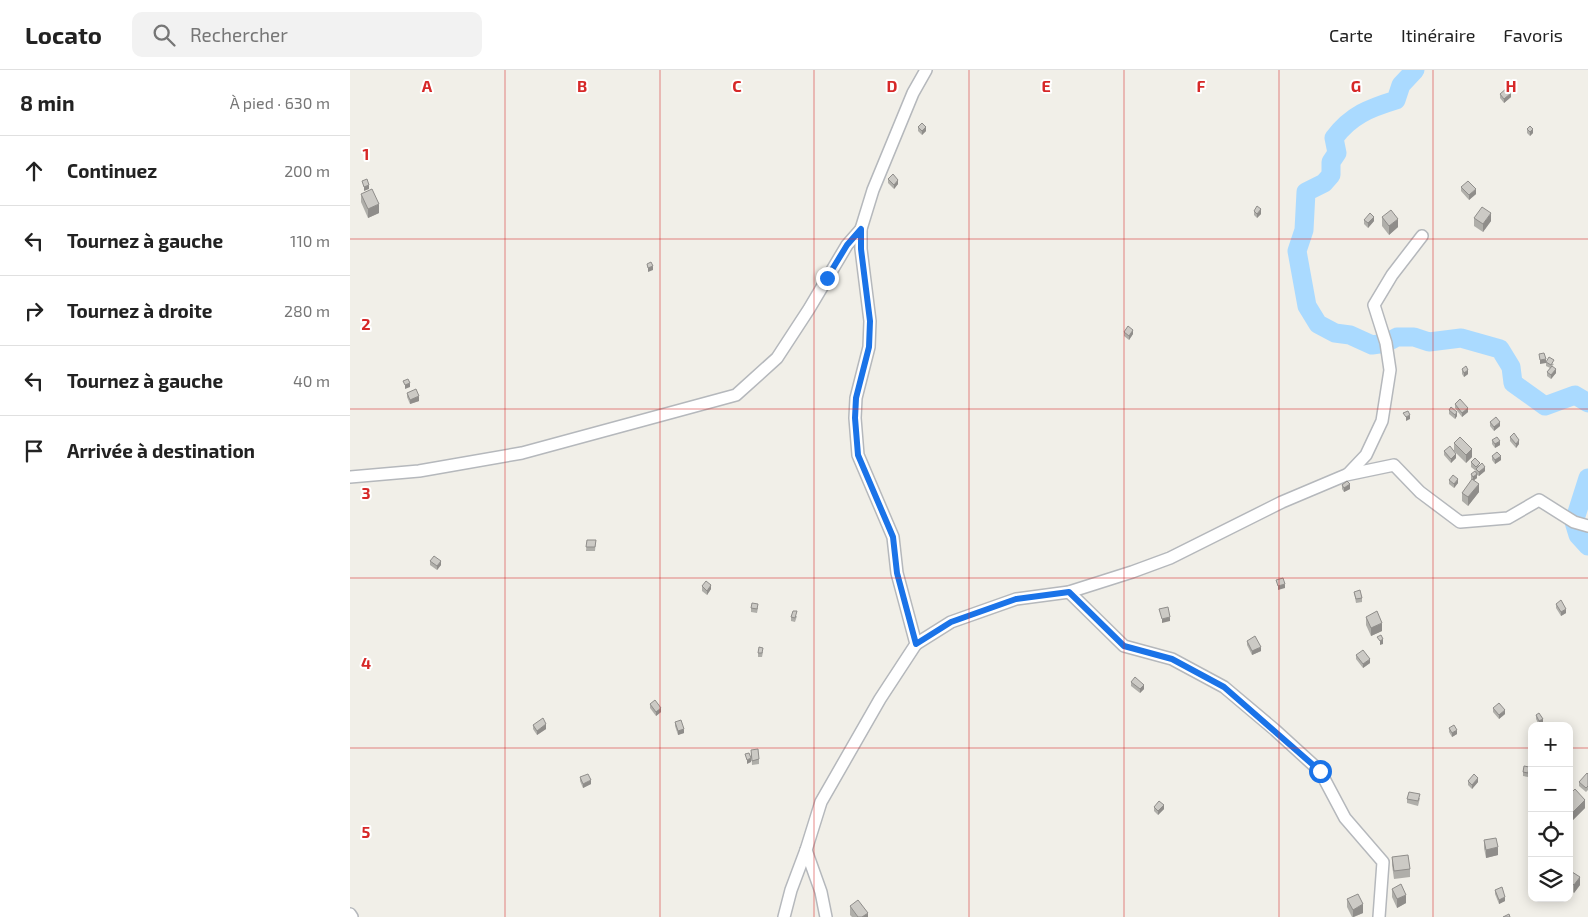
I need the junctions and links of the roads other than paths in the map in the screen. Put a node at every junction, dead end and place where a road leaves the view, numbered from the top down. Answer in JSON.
{"nodes":[{"id":1,"x":926,"y":70,"type":"edge"},
{"id":2,"x":861,"y":229,"type":"junction"},
{"id":3,"x":1422,"y":236,"type":"dead end"},
{"id":4,"x":1348,"y":474,"type":"junction"},
{"id":5,"x":350,"y":477,"type":"edge"},
{"id":6,"x":1588,"y":526,"type":"edge"},
{"id":7,"x":1069,"y":592,"type":"junction"},
{"id":8,"x":916,"y":644,"type":"junction"},
{"id":9,"x":806,"y":850,"type":"junction"},
{"id":10,"x":784,"y":917,"type":"edge"},
{"id":11,"x":826,"y":917,"type":"edge"},
{"id":12,"x":1379,"y":917,"type":"edge"}],
"edges":[{"from":1,"to":2,"type":"street"},
{"from":2,"to":5,"type":"street"},
{"from":2,"to":8,"type":"street"},
{"from":3,"to":4,"type":"street"},
{"from":4,"to":6,"type":"street"},
{"from":4,"to":7,"type":"street"},
{"from":7,"to":8,"type":"street"},
{"from":7,"to":12,"type":"street"},
{"from":8,"to":9,"type":"street"},
{"from":9,"to":10,"type":"street"},
{"from":9,"to":11,"type":"street"}]}
